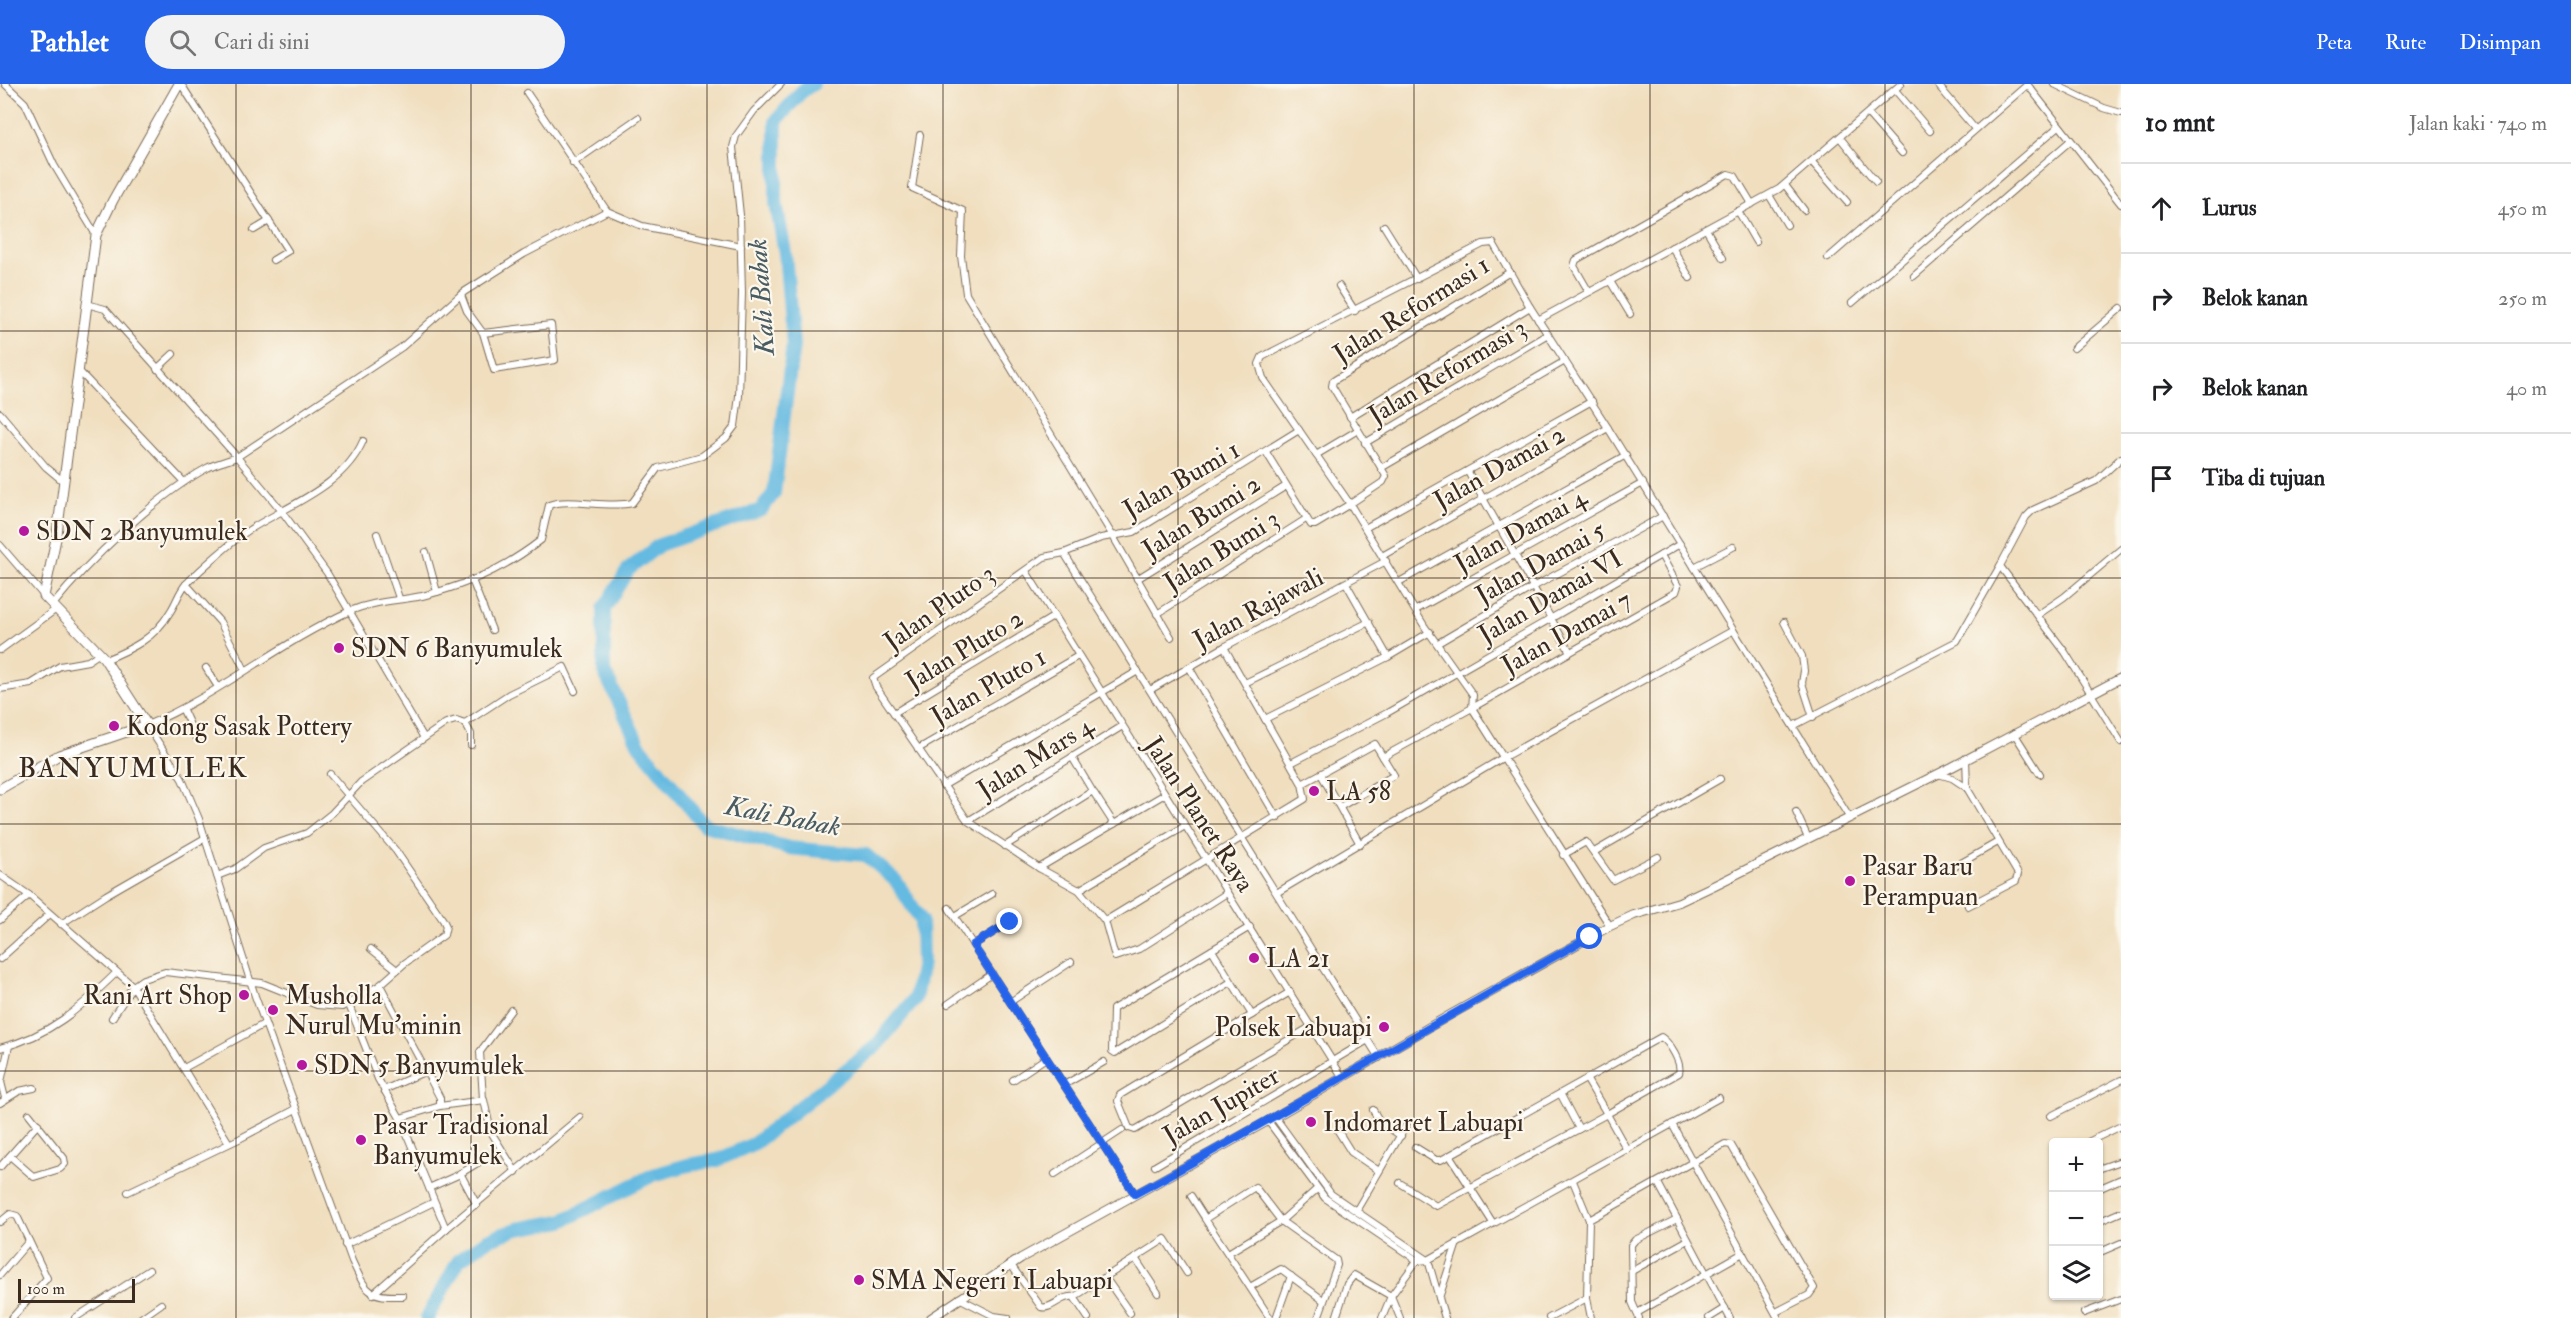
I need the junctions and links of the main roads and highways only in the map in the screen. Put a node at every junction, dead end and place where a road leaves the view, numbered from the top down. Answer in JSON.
{"nodes":[{"id":1,"x":180,"y":84,"type":"edge"},
{"id":2,"x":0,"y":789,"type":"edge"}],
"edges":[{"from":1,"to":2,"type":"main road"}]}
